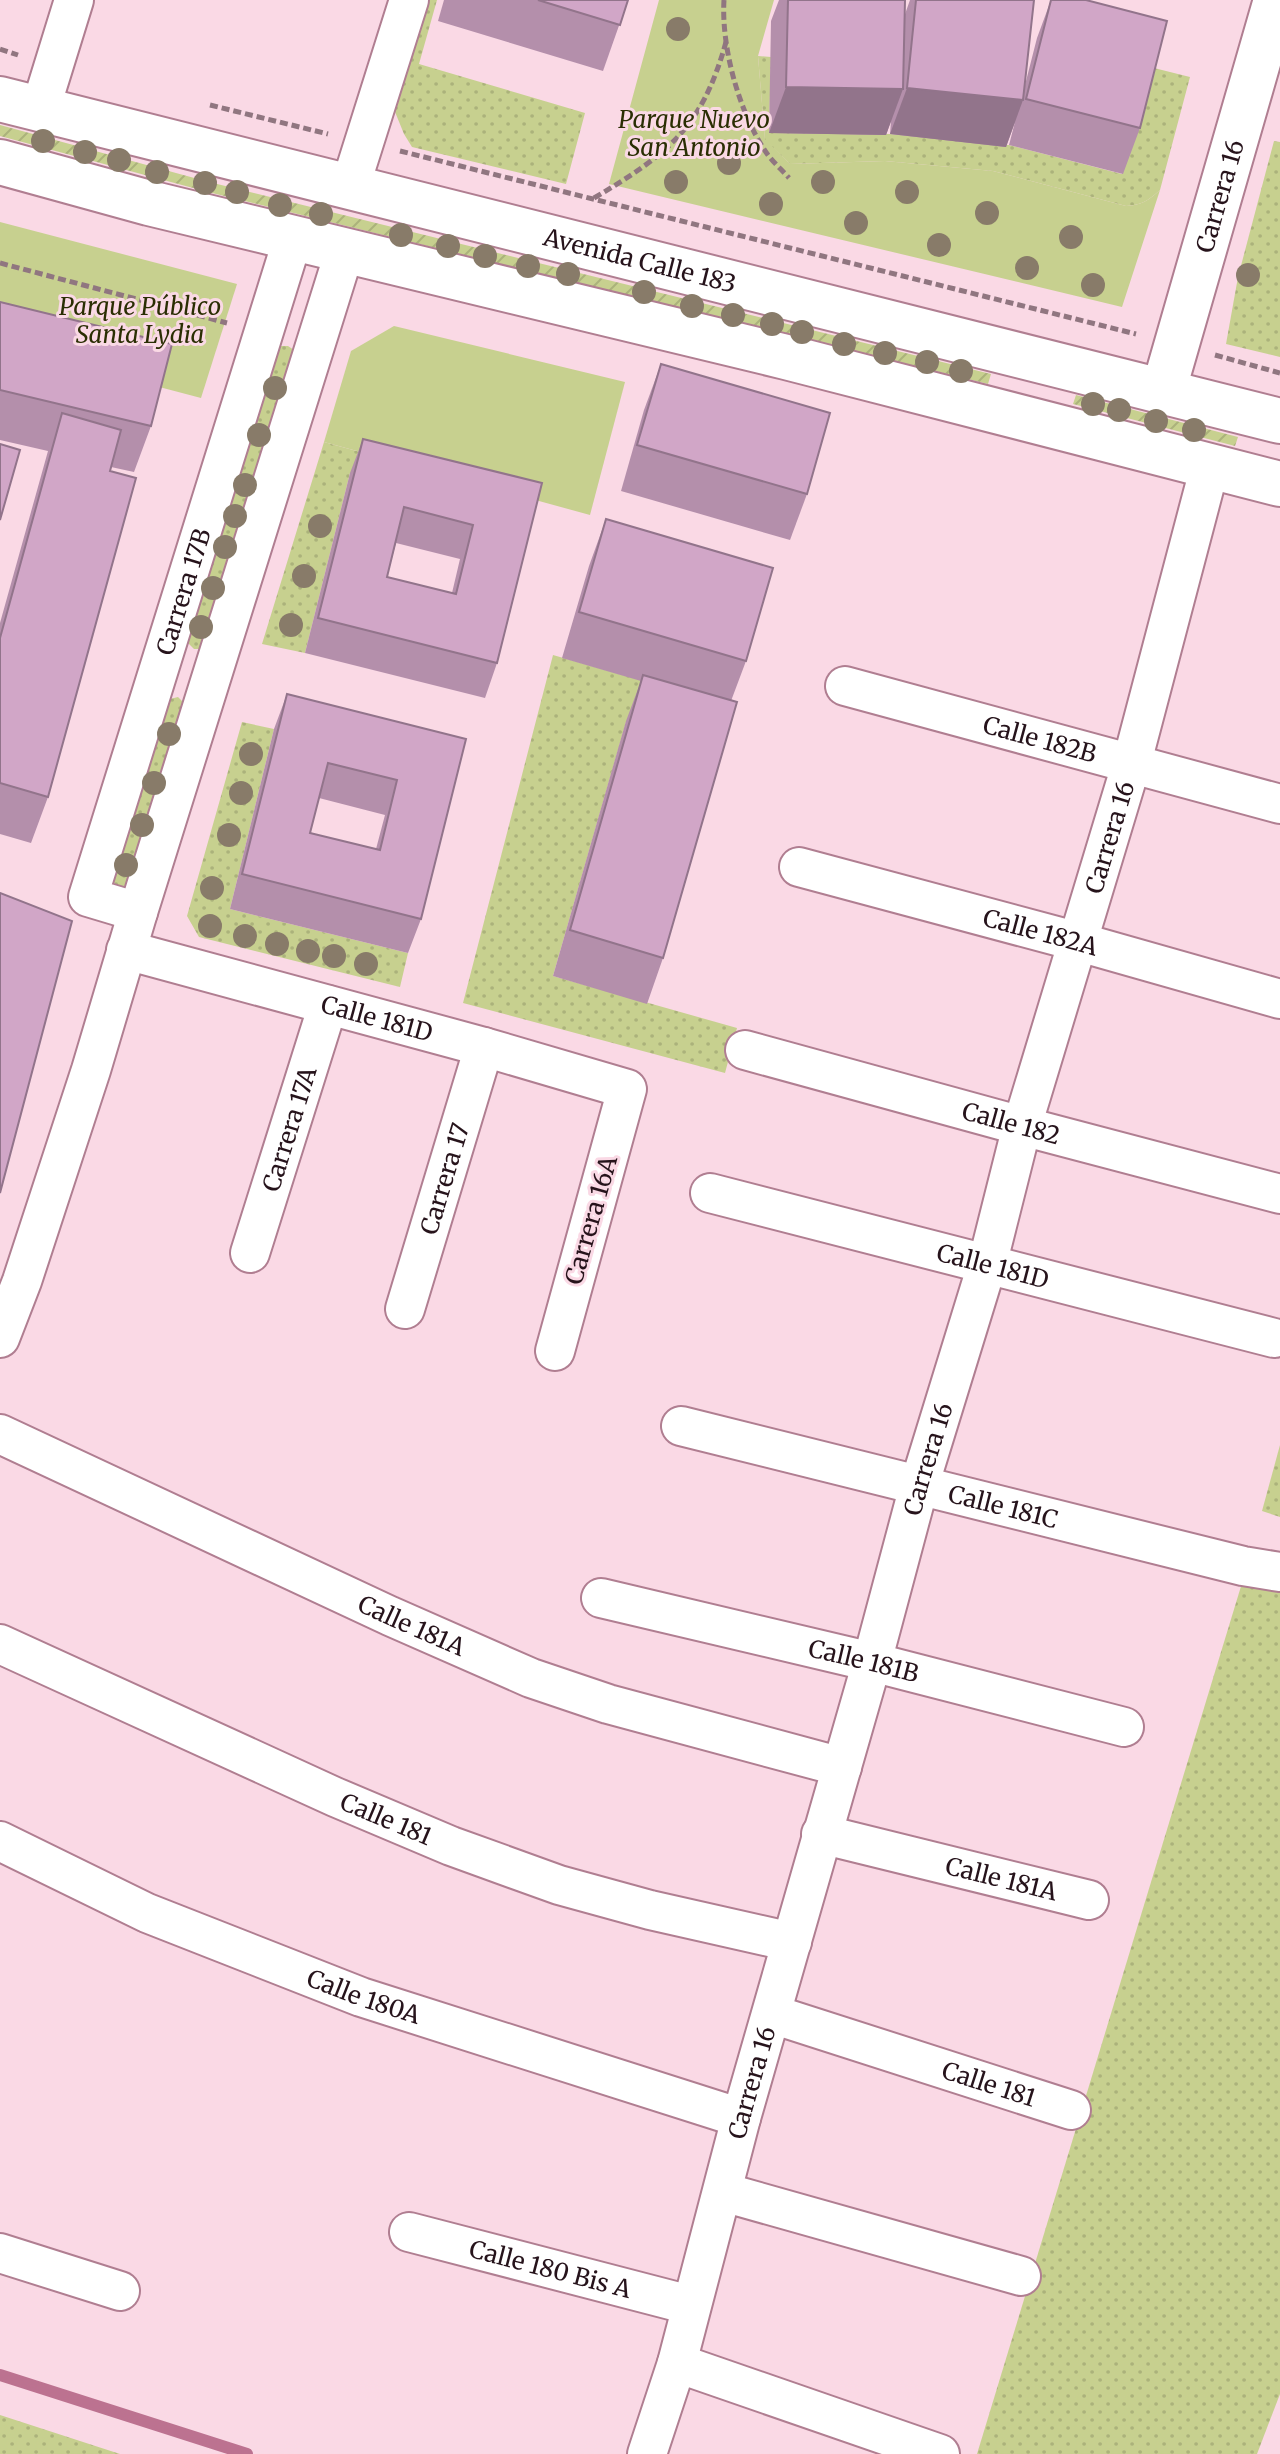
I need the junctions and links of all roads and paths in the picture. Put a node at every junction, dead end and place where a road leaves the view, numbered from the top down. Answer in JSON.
{"nodes":[{"id":1,"x":74,"y":0,"type":"edge"},
{"id":2,"x":409,"y":0,"type":"edge"},
{"id":3,"x":724,"y":0,"type":"edge"},
{"id":4,"x":1276,"y":0,"type":"edge"},
{"id":5,"x":726,"y":42,"type":"junction"},
{"id":6,"x":0,"y":49,"type":"edge"},
{"id":7,"x":15,"y":54,"type":"dead end"},
{"id":8,"x":20,"y":104,"type":"edge"},
{"id":9,"x":389,"y":148,"type":"dead end"},
{"id":10,"x":0,"y":162,"type":"edge"},
{"id":11,"x":789,"y":178,"type":"dead end"},
{"id":12,"x":350,"y":187,"type":"junction"},
{"id":13,"x":593,"y":198,"type":"junction"},
{"id":14,"x":293,"y":238,"type":"junction"},
{"id":15,"x":345,"y":250,"type":"junction"},
{"id":16,"x":0,"y":263,"type":"edge"},
{"id":17,"x":1114,"y":328,"type":"dead end"},
{"id":18,"x":264,"y":333,"type":"junction"},
{"id":19,"x":1205,"y":352,"type":"dead end"},
{"id":20,"x":1280,"y":373,"type":"edge"},
{"id":21,"x":1163,"y":392,"type":"junction"},
{"id":22,"x":1280,"y":421,"type":"edge"},
{"id":23,"x":1210,"y":466,"type":"junction"},
{"id":24,"x":1280,"y":484,"type":"edge"},
{"id":25,"x":161,"y":665,"type":"junction"},
{"id":26,"x":210,"y":680,"type":"junction"},
{"id":27,"x":845,"y":686,"type":"dead end"},
{"id":28,"x":1132,"y":762,"type":"junction"},
{"id":29,"x":1280,"y":804,"type":"edge"},
{"id":30,"x":799,"y":867,"type":"dead end"},
{"id":31,"x":138,"y":912,"type":"junction"},
{"id":32,"x":1079,"y":942,"type":"junction"},
{"id":33,"x":126,"y":950,"type":"junction"},
{"id":34,"x":1280,"y":999,"type":"edge"},
{"id":35,"x":328,"y":1005,"type":"junction"},
{"id":36,"x":484,"y":1047,"type":"junction"},
{"id":37,"x":745,"y":1050,"type":"dead end"},
{"id":38,"x":627,"y":1089,"type":"joint"},
{"id":39,"x":1022,"y":1126,"type":"junction"},
{"id":40,"x":710,"y":1193,"type":"dead end"},
{"id":41,"x":1280,"y":1194,"type":"edge"},
{"id":42,"x":250,"y":1253,"type":"dead end"},
{"id":43,"x":987,"y":1265,"type":"junction"},
{"id":44,"x":405,"y":1309,"type":"dead end"},
{"id":45,"x":0,"y":1338,"type":"edge"},
{"id":46,"x":1274,"y":1338,"type":"dead end"},
{"id":47,"x":555,"y":1351,"type":"dead end"},
{"id":48,"x":681,"y":1426,"type":"dead end"},
{"id":49,"x":0,"y":1434,"type":"edge"},
{"id":50,"x":919,"y":1486,"type":"junction"},
{"id":51,"x":1280,"y":1572,"type":"edge"},
{"id":52,"x":601,"y":1598,"type":"dead end"},
{"id":53,"x":0,"y":1644,"type":"edge"},
{"id":54,"x":872,"y":1662,"type":"junction"},
{"id":55,"x":1124,"y":1727,"type":"dead end"},
{"id":56,"x":842,"y":1767,"type":"junction"},
{"id":57,"x":821,"y":1834,"type":"junction"},
{"id":58,"x":0,"y":1841,"type":"edge"},
{"id":59,"x":1089,"y":1900,"type":"dead end"},
{"id":60,"x":792,"y":1942,"type":"junction"},
{"id":61,"x":772,"y":2014,"type":"junction"},
{"id":62,"x":1071,"y":2110,"type":"dead end"},
{"id":63,"x":741,"y":2118,"type":"junction"},
{"id":64,"x":723,"y":2192,"type":"junction"},
{"id":65,"x":409,"y":2232,"type":"dead end"},
{"id":66,"x":0,"y":2253,"type":"edge"},
{"id":67,"x":1021,"y":2276,"type":"dead end"},
{"id":68,"x":120,"y":2291,"type":"dead end"},
{"id":69,"x":690,"y":2305,"type":"junction"},
{"id":70,"x":677,"y":2363,"type":"junction"},
{"id":71,"x":647,"y":2454,"type":"edge"},
{"id":72,"x":940,"y":2454,"type":"edge"}],
"edges":[{"from":1,"to":8,"type":"street"},
{"from":2,"to":12,"type":"street"},
{"from":3,"to":5,"type":"path"},
{"from":4,"to":21,"type":"main road","name":"Carrera 16"},
{"from":5,"to":11,"type":"path"},
{"from":5,"to":13,"type":"path"},
{"from":6,"to":7,"type":"path"},
{"from":8,"to":12,"type":"main road","name":"Avenida Calle 183"},
{"from":9,"to":13,"type":"path"},
{"from":10,"to":14,"type":"main road"},
{"from":12,"to":21,"type":"main road","name":"Avenida Calle 183"},
{"from":13,"to":17,"type":"path"},
{"from":14,"to":15,"type":"main road"},
{"from":14,"to":18,"type":"street","name":"Carrera 17B"},
{"from":15,"to":23,"type":"main road"},
{"from":15,"to":26,"type":"street"},
{"from":16,"to":18,"type":"path"},
{"from":18,"to":25,"type":"street","name":"Carrera 17B"},
{"from":19,"to":20,"type":"path"},
{"from":21,"to":22,"type":"main road","name":"Avenida Calle 183"},
{"from":23,"to":24,"type":"main road"},
{"from":23,"to":28,"type":"street","name":"Carrera 16"},
{"from":25,"to":26,"type":"street"},
{"from":25,"to":31,"type":"street","name":"Carrera 17B"},
{"from":26,"to":31,"type":"street"},
{"from":27,"to":28,"type":"street","name":"Calle 182B"},
{"from":28,"to":29,"type":"street","name":"Calle 182B"},
{"from":28,"to":32,"type":"street","name":"Carrera 16"},
{"from":30,"to":32,"type":"street","name":"Calle 182A"},
{"from":31,"to":33,"type":"street"},
{"from":32,"to":34,"type":"street","name":"Calle 182A"},
{"from":32,"to":39,"type":"street","name":"Carrera 16"},
{"from":33,"to":35,"type":"street","name":"Calle 181D"},
{"from":33,"to":45,"type":"street"},
{"from":35,"to":36,"type":"street","name":"Calle 181D"},
{"from":35,"to":42,"type":"street","name":"Carrera 17A"},
{"from":36,"to":38,"type":"street","name":"Calle 181D"},
{"from":36,"to":44,"type":"street","name":"Carrera 17"},
{"from":37,"to":39,"type":"street","name":"Calle 182"},
{"from":38,"to":47,"type":"street","name":"Carrera 16A"},
{"from":39,"to":41,"type":"street","name":"Calle 182"},
{"from":39,"to":43,"type":"street","name":"Carrera 16"},
{"from":40,"to":43,"type":"street","name":"Calle 181D"},
{"from":43,"to":46,"type":"street","name":"Calle 181D"},
{"from":43,"to":50,"type":"street","name":"Carrera 16"},
{"from":48,"to":50,"type":"street","name":"Calle 181C"},
{"from":49,"to":56,"type":"street","name":"Calle 181A"},
{"from":50,"to":51,"type":"street","name":"Calle 181C"},
{"from":50,"to":54,"type":"street","name":"Carrera 16"},
{"from":52,"to":54,"type":"street","name":"Calle 181B"},
{"from":53,"to":60,"type":"street","name":"Calle 181"},
{"from":54,"to":55,"type":"street","name":"Calle 181B"},
{"from":54,"to":56,"type":"street","name":"Carrera 16"},
{"from":56,"to":57,"type":"street","name":"Carrera 16"},
{"from":57,"to":59,"type":"street","name":"Calle 181A"},
{"from":57,"to":60,"type":"street","name":"Carrera 16"},
{"from":58,"to":63,"type":"street","name":"Calle 180A"},
{"from":60,"to":61,"type":"street","name":"Carrera 16"},
{"from":61,"to":62,"type":"street","name":"Calle 181"},
{"from":61,"to":63,"type":"street","name":"Carrera 16"},
{"from":63,"to":64,"type":"street","name":"Carrera 16"},
{"from":64,"to":67,"type":"street"},
{"from":64,"to":69,"type":"street","name":"Carrera 16"},
{"from":65,"to":69,"type":"street","name":"Calle 180 Bis A"},
{"from":66,"to":68,"type":"street"},
{"from":69,"to":70,"type":"street","name":"Carrera 16"},
{"from":70,"to":71,"type":"street","name":"Carrera 16"},
{"from":70,"to":72,"type":"street"}]}
